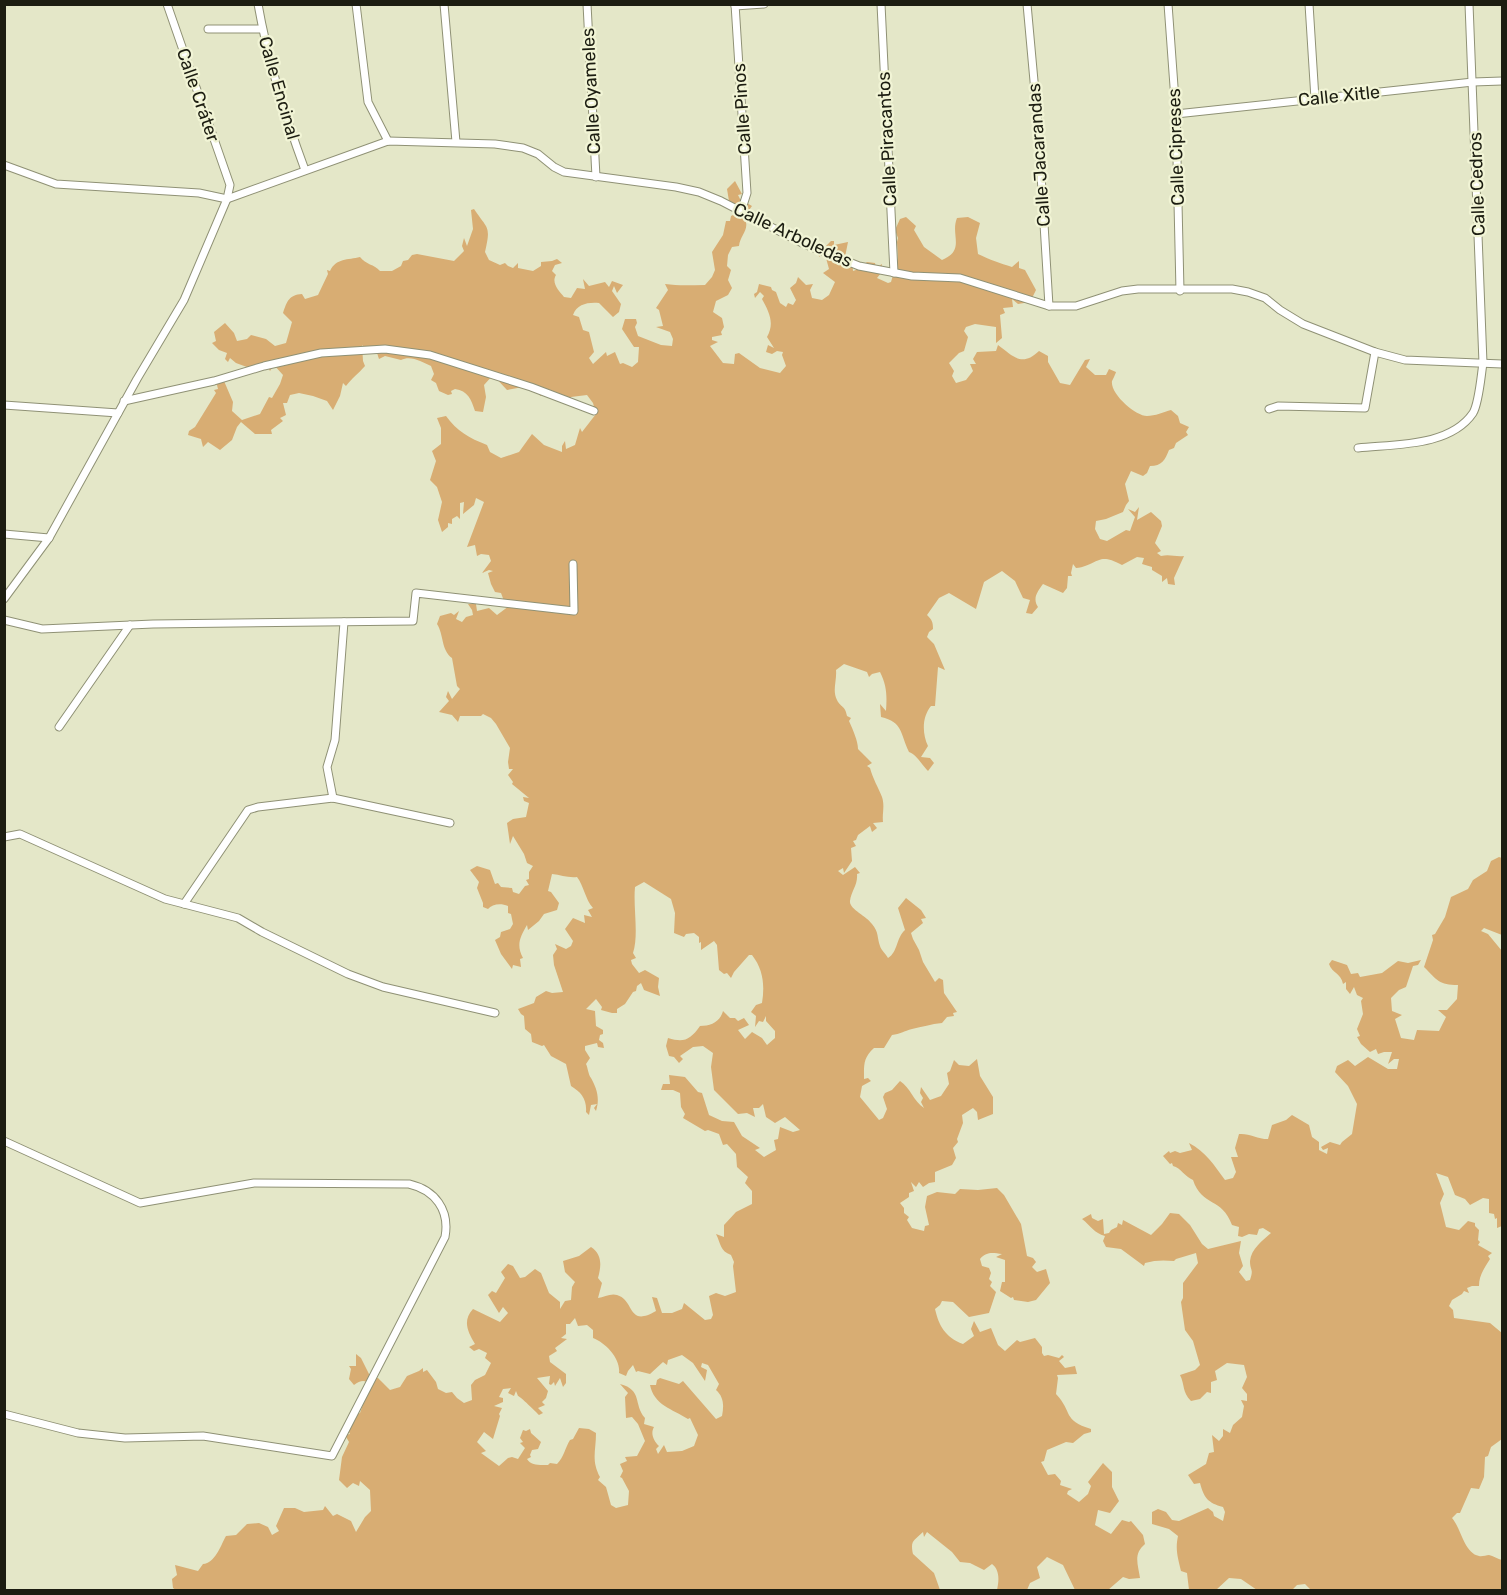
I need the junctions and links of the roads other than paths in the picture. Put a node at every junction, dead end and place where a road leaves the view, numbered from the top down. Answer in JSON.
{"nodes":[{"id":1,"x":167,"y":4,"type":"edge"},
{"id":2,"x":258,"y":4,"type":"edge"},
{"id":3,"x":356,"y":4,"type":"edge"},
{"id":4,"x":444,"y":4,"type":"edge"},
{"id":5,"x":587,"y":4,"type":"edge"},
{"id":6,"x":764,"y":4,"type":"edge"},
{"id":7,"x":881,"y":4,"type":"edge"},
{"id":8,"x":1027,"y":4,"type":"edge"},
{"id":9,"x":1168,"y":4,"type":"edge"},
{"id":10,"x":1309,"y":4,"type":"edge"},
{"id":11,"x":1468,"y":4,"type":"edge"},
{"id":12,"x":735,"y":5,"type":"edge"},
{"id":13,"x":208,"y":29,"type":"dead end"},
{"id":14,"x":262,"y":29,"type":"junction"},
{"id":15,"x":1503,"y":81,"type":"edge"},
{"id":16,"x":1473,"y":82,"type":"junction"},
{"id":17,"x":1314,"y":99,"type":"junction"},
{"id":18,"x":1176,"y":114,"type":"junction"},
{"id":19,"x":388,"y":141,"type":"junction"},
{"id":20,"x":456,"y":142,"type":"junction"},
{"id":21,"x":4,"y":165,"type":"edge"},
{"id":22,"x":305,"y":170,"type":"junction"},
{"id":23,"x":596,"y":177,"type":"junction"},
{"id":24,"x":227,"y":199,"type":"junction"},
{"id":25,"x":741,"y":212,"type":"junction"},
{"id":26,"x":894,"y":273,"type":"junction"},
{"id":27,"x":1180,"y":291,"type":"junction"},
{"id":28,"x":1049,"y":306,"type":"junction"},
{"id":29,"x":1375,"y":352,"type":"junction"},
{"id":30,"x":1483,"y":363,"type":"junction"},
{"id":31,"x":1503,"y":364,"type":"edge"},
{"id":32,"x":124,"y":401,"type":"junction"},
{"id":33,"x":4,"y":405,"type":"edge"},
{"id":34,"x":1269,"y":409,"type":"dead end"},
{"id":35,"x":594,"y":411,"type":"dead end"},
{"id":36,"x":118,"y":413,"type":"junction"},
{"id":37,"x":1358,"y":448,"type":"dead end"},
{"id":38,"x":4,"y":534,"type":"edge"},
{"id":39,"x":49,"y":538,"type":"junction"},
{"id":40,"x":573,"y":564,"type":"dead end"},
{"id":41,"x":4,"y":599,"type":"edge"},
{"id":42,"x":4,"y":620,"type":"edge"},
{"id":43,"x":344,"y":622,"type":"junction"},
{"id":44,"x":130,"y":625,"type":"junction"},
{"id":45,"x":59,"y":727,"type":"dead end"},
{"id":46,"x":333,"y":798,"type":"junction"},
{"id":47,"x":450,"y":823,"type":"dead end"},
{"id":48,"x":4,"y":837,"type":"edge"},
{"id":49,"x":184,"y":904,"type":"junction"},
{"id":50,"x":495,"y":1013,"type":"dead end"},
{"id":51,"x":4,"y":1141,"type":"edge"},
{"id":52,"x":4,"y":1414,"type":"edge"}],
"edges":[{"from":1,"to":24,"type":"street","name":"Calle Cráter"},
{"from":2,"to":14,"type":"street","name":"Calle Encinal"},
{"from":3,"to":19,"type":"street"},
{"from":4,"to":20,"type":"street"},
{"from":5,"to":23,"type":"street","name":"Calle Oyameles"},
{"from":6,"to":12,"type":"street"},
{"from":7,"to":26,"type":"street","name":"Calle Piracantos"},
{"from":8,"to":28,"type":"street","name":"Calle Jacarandas"},
{"from":9,"to":18,"type":"street","name":"Calle Cipreses"},
{"from":10,"to":17,"type":"street"},
{"from":11,"to":16,"type":"street","name":"Calle Cedros"},
{"from":12,"to":25,"type":"street","name":"Calle Pinos"},
{"from":13,"to":14,"type":"street"},
{"from":14,"to":22,"type":"street","name":"Calle Encinal"},
{"from":15,"to":16,"type":"street","name":"Calle Xitle"},
{"from":16,"to":17,"type":"street","name":"Calle Xitle"},
{"from":16,"to":30,"type":"street","name":"Calle Cedros"},
{"from":17,"to":18,"type":"street","name":"Calle Xitle"},
{"from":18,"to":27,"type":"street","name":"Calle Cipreses"},
{"from":19,"to":20,"type":"street","name":"Calle Arboledas"},
{"from":19,"to":22,"type":"street","name":"Calle Arboledas"},
{"from":20,"to":23,"type":"street","name":"Calle Arboledas"},
{"from":21,"to":24,"type":"street"},
{"from":22,"to":24,"type":"street","name":"Calle Arboledas"},
{"from":23,"to":25,"type":"street","name":"Calle Arboledas"},
{"from":24,"to":32,"type":"street"},
{"from":25,"to":26,"type":"street","name":"Calle Arboledas"},
{"from":26,"to":28,"type":"street","name":"Calle Arboledas"},
{"from":27,"to":28,"type":"street","name":"Calle Arboledas"},
{"from":27,"to":29,"type":"street","name":"Calle Arboledas"},
{"from":29,"to":30,"type":"street","name":"Calle Arboledas"},
{"from":29,"to":34,"type":"street"},
{"from":30,"to":31,"type":"street","name":"Calle Arboledas"},
{"from":30,"to":37,"type":"street","name":"Calle Cedros"},
{"from":32,"to":35,"type":"street"},
{"from":32,"to":36,"type":"street"},
{"from":33,"to":36,"type":"street"},
{"from":36,"to":39,"type":"street"},
{"from":38,"to":39,"type":"street"},
{"from":39,"to":41,"type":"street"},
{"from":40,"to":43,"type":"street"},
{"from":42,"to":44,"type":"street"},
{"from":43,"to":44,"type":"street"},
{"from":43,"to":46,"type":"street"},
{"from":44,"to":45,"type":"street"},
{"from":46,"to":47,"type":"street"},
{"from":46,"to":49,"type":"street"},
{"from":48,"to":49,"type":"street"},
{"from":49,"to":50,"type":"street"},
{"from":51,"to":52,"type":"street"}]}
